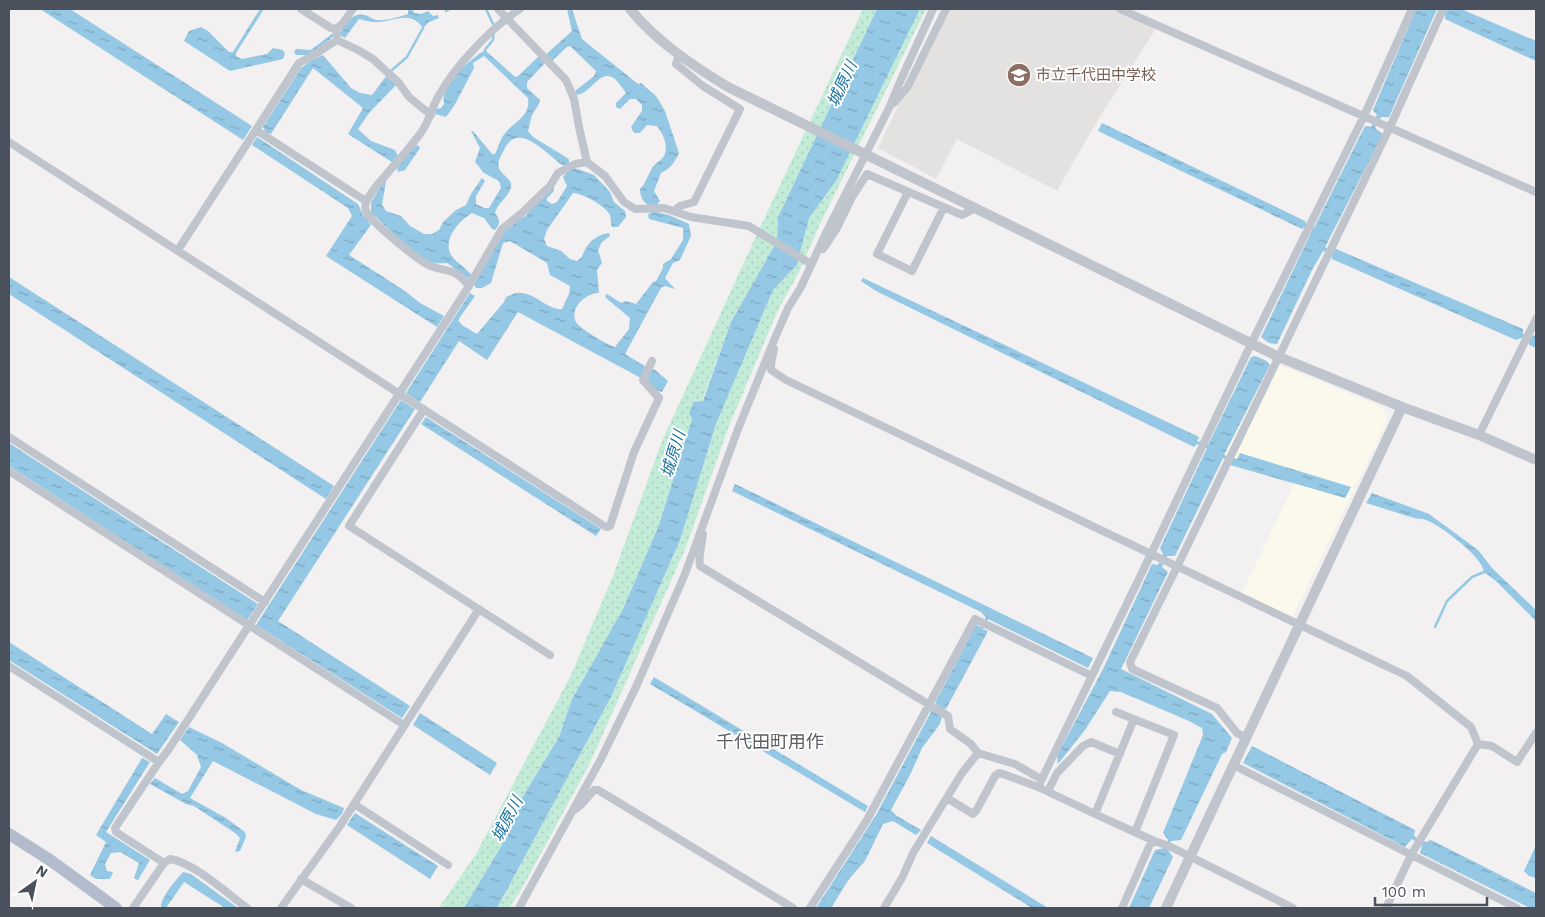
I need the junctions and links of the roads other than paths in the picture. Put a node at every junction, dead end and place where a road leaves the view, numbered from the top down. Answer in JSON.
{"nodes":[{"id":1,"x":301,"y":9,"type":"edge"},
{"id":2,"x":352,"y":9,"type":"edge"},
{"id":3,"x":498,"y":9,"type":"edge"},
{"id":4,"x":520,"y":9,"type":"edge"},
{"id":5,"x":630,"y":9,"type":"edge"},
{"id":6,"x":933,"y":9,"type":"edge"},
{"id":7,"x":946,"y":9,"type":"edge"},
{"id":8,"x":1120,"y":9,"type":"edge"},
{"id":9,"x":1412,"y":9,"type":"edge"},
{"id":10,"x":1442,"y":11,"type":"edge"},
{"id":11,"x":507,"y":18,"type":"junction"},
{"id":12,"x":337,"y":34,"type":"junction"},
{"id":13,"x":679,"y":55,"type":"junction"},
{"id":14,"x":890,"y":106,"type":"junction"},
{"id":15,"x":430,"y":115,"type":"junction"},
{"id":16,"x":1367,"y":117,"type":"junction"},
{"id":17,"x":1386,"y":126,"type":"junction"},
{"id":18,"x":253,"y":136,"type":"junction"},
{"id":19,"x":9,"y":142,"type":"edge"},
{"id":20,"x":866,"y":154,"type":"junction"},
{"id":21,"x":587,"y":162,"type":"junction"},
{"id":22,"x":908,"y":192,"type":"junction"},
{"id":23,"x":1536,"y":192,"type":"edge"},
{"id":24,"x":366,"y":201,"type":"junction"},
{"id":25,"x":944,"y":207,"type":"junction"},
{"id":26,"x":976,"y":208,"type":"junction"},
{"id":27,"x":674,"y":211,"type":"junction"},
{"id":28,"x":178,"y":250,"type":"junction"},
{"id":29,"x":818,"y":253,"type":"junction"},
{"id":30,"x":811,"y":264,"type":"junction"},
{"id":31,"x":469,"y":286,"type":"junction"},
{"id":32,"x":1536,"y":319,"type":"edge"},
{"id":33,"x":775,"y":338,"type":"junction"},
{"id":34,"x":1251,"y":344,"type":"junction"},
{"id":35,"x":1279,"y":357,"type":"junction"},
{"id":36,"x":652,"y":361,"type":"dead end"},
{"id":37,"x":399,"y":394,"type":"junction"},
{"id":38,"x":1402,"y":407,"type":"junction"},
{"id":39,"x":424,"y":410,"type":"junction"},
{"id":40,"x":1479,"y":435,"type":"junction"},
{"id":41,"x":9,"y":437,"type":"edge"},
{"id":42,"x":1536,"y":460,"type":"edge"},
{"id":43,"x":9,"y":471,"type":"edge"},
{"id":44,"x":703,"y":526,"type":"junction"},
{"id":45,"x":1151,"y":554,"type":"junction"},
{"id":46,"x":1177,"y":567,"type":"junction"},
{"id":47,"x":265,"y":602,"type":"junction"},
{"id":48,"x":479,"y":610,"type":"junction"},
{"id":49,"x":1300,"y":625,"type":"junction"},
{"id":50,"x":250,"y":626,"type":"junction"},
{"id":51,"x":550,"y":655,"type":"dead end"},
{"id":52,"x":9,"y":666,"type":"edge"},
{"id":53,"x":1092,"y":676,"type":"junction"},
{"id":54,"x":929,"y":704,"type":"junction"},
{"id":55,"x":1116,"y":712,"type":"dead end"},
{"id":56,"x":1134,"y":719,"type":"junction"},
{"id":57,"x":404,"y":725,"type":"junction"},
{"id":58,"x":1536,"y":733,"type":"edge"},
{"id":59,"x":1246,"y":738,"type":"junction"},
{"id":60,"x":1478,"y":744,"type":"junction"},
{"id":61,"x":978,"y":753,"type":"junction"},
{"id":62,"x":1120,"y":754,"type":"junction"},
{"id":63,"x":159,"y":762,"type":"junction"},
{"id":64,"x":1233,"y":765,"type":"junction"},
{"id":65,"x":1041,"y":779,"type":"junction"},
{"id":66,"x":1038,"y":787,"type":"junction"},
{"id":67,"x":1048,"y":791,"type":"junction"},
{"id":68,"x":948,"y":798,"type":"junction"},
{"id":69,"x":354,"y":804,"type":"junction"},
{"id":70,"x":573,"y":810,"type":"junction"},
{"id":71,"x":1095,"y":814,"type":"junction"},
{"id":72,"x":1135,"y":832,"type":"junction"},
{"id":73,"x":9,"y":834,"type":"edge"},
{"id":74,"x":1152,"y":840,"type":"junction"},
{"id":75,"x":1411,"y":855,"type":"junction"},
{"id":76,"x":1190,"y":856,"type":"junction"},
{"id":77,"x":164,"y":863,"type":"junction"},
{"id":78,"x":448,"y":865,"type":"dead end"},
{"id":79,"x":301,"y":878,"type":"junction"},
{"id":80,"x":116,"y":908,"type":"edge"},
{"id":81,"x":133,"y":908,"type":"edge"},
{"id":82,"x":247,"y":908,"type":"edge"},
{"id":83,"x":281,"y":908,"type":"edge"},
{"id":84,"x":351,"y":908,"type":"edge"},
{"id":85,"x":519,"y":908,"type":"edge"},
{"id":86,"x":793,"y":908,"type":"edge"},
{"id":87,"x":810,"y":908,"type":"edge"},
{"id":88,"x":884,"y":908,"type":"edge"},
{"id":89,"x":1122,"y":908,"type":"edge"},
{"id":90,"x":1166,"y":908,"type":"edge"},
{"id":91,"x":1294,"y":908,"type":"edge"},
{"id":92,"x":1386,"y":908,"type":"edge"},
{"id":93,"x":1518,"y":908,"type":"edge"}],
"edges":[{"from":1,"to":12,"type":"street"},
{"from":2,"to":12,"type":"street"},
{"from":3,"to":11,"type":"street"},
{"from":4,"to":11,"type":"street"},
{"from":5,"to":13,"type":"street"},
{"from":6,"to":14,"type":"street"},
{"from":7,"to":14,"type":"street"},
{"from":8,"to":16,"type":"street"},
{"from":9,"to":16,"type":"street"},
{"from":10,"to":17,"type":"street"},
{"from":11,"to":15,"type":"street"},
{"from":11,"to":21,"type":"street"},
{"from":12,"to":15,"type":"street"},
{"from":12,"to":18,"type":"street"},
{"from":13,"to":20,"type":"street"},
{"from":13,"to":27,"type":"street"},
{"from":14,"to":20,"type":"street"},
{"from":15,"to":24,"type":"street"},
{"from":16,"to":17,"type":"street"},
{"from":16,"to":34,"type":"street"},
{"from":17,"to":23,"type":"street"},
{"from":17,"to":35,"type":"street"},
{"from":18,"to":24,"type":"street"},
{"from":18,"to":28,"type":"street"},
{"from":19,"to":28,"type":"street"},
{"from":20,"to":26,"type":"street"},
{"from":20,"to":29,"type":"street"},
{"from":21,"to":27,"type":"street"},
{"from":21,"to":31,"type":"street"},
{"from":22,"to":25,"type":"street"},
{"from":22,"to":25,"type":"street"},
{"from":22,"to":29,"type":"street"},
{"from":24,"to":31,"type":"street"},
{"from":25,"to":26,"type":"street"},
{"from":26,"to":34,"type":"street"},
{"from":27,"to":30,"type":"street"},
{"from":28,"to":37,"type":"street"},
{"from":29,"to":30,"type":"street"},
{"from":30,"to":33,"type":"street"},
{"from":31,"to":37,"type":"street"},
{"from":32,"to":40,"type":"street"},
{"from":33,"to":44,"type":"street"},
{"from":33,"to":45,"type":"street"},
{"from":34,"to":35,"type":"street"},
{"from":34,"to":45,"type":"street"},
{"from":35,"to":38,"type":"street"},
{"from":35,"to":46,"type":"street"},
{"from":36,"to":39,"type":"street"},
{"from":37,"to":39,"type":"street"},
{"from":37,"to":47,"type":"street"},
{"from":38,"to":40,"type":"street"},
{"from":38,"to":49,"type":"street"},
{"from":39,"to":48,"type":"street"},
{"from":40,"to":42,"type":"street"},
{"from":41,"to":47,"type":"street"},
{"from":43,"to":50,"type":"street"},
{"from":44,"to":54,"type":"street"},
{"from":44,"to":70,"type":"street"},
{"from":45,"to":46,"type":"street"},
{"from":45,"to":53,"type":"street"},
{"from":46,"to":49,"type":"street"},
{"from":46,"to":59,"type":"street"},
{"from":47,"to":50,"type":"street"},
{"from":48,"to":51,"type":"street"},
{"from":48,"to":57,"type":"street"},
{"from":49,"to":59,"type":"street"},
{"from":49,"to":60,"type":"street"},
{"from":50,"to":57,"type":"street"},
{"from":50,"to":63,"type":"street"},
{"from":52,"to":63,"type":"street"},
{"from":53,"to":54,"type":"street"},
{"from":53,"to":65,"type":"street"},
{"from":54,"to":61,"type":"street"},
{"from":54,"to":87,"type":"street"},
{"from":55,"to":56,"type":"street"},
{"from":56,"to":62,"type":"street"},
{"from":56,"to":72,"type":"street"},
{"from":57,"to":69,"type":"street"},
{"from":58,"to":60,"type":"street"},
{"from":59,"to":64,"type":"street"},
{"from":60,"to":75,"type":"street"},
{"from":61,"to":65,"type":"street"},
{"from":61,"to":68,"type":"street"},
{"from":62,"to":67,"type":"street"},
{"from":62,"to":71,"type":"street"},
{"from":63,"to":77,"type":"street"},
{"from":64,"to":75,"type":"street"},
{"from":64,"to":76,"type":"street"},
{"from":65,"to":66,"type":"street"},
{"from":66,"to":67,"type":"street"},
{"from":66,"to":68,"type":"street"},
{"from":67,"to":71,"type":"street"},
{"from":68,"to":88,"type":"street"},
{"from":69,"to":78,"type":"street"},
{"from":69,"to":79,"type":"street"},
{"from":70,"to":85,"type":"street"},
{"from":70,"to":86,"type":"street"},
{"from":71,"to":72,"type":"street"},
{"from":72,"to":74,"type":"street"},
{"from":73,"to":80,"type":"main road"},
{"from":74,"to":76,"type":"street"},
{"from":74,"to":89,"type":"street"},
{"from":75,"to":92,"type":"street"},
{"from":75,"to":93,"type":"street"},
{"from":76,"to":90,"type":"street"},
{"from":76,"to":91,"type":"street"},
{"from":77,"to":81,"type":"street"},
{"from":77,"to":82,"type":"street"},
{"from":79,"to":83,"type":"street"},
{"from":79,"to":84,"type":"street"}]}
